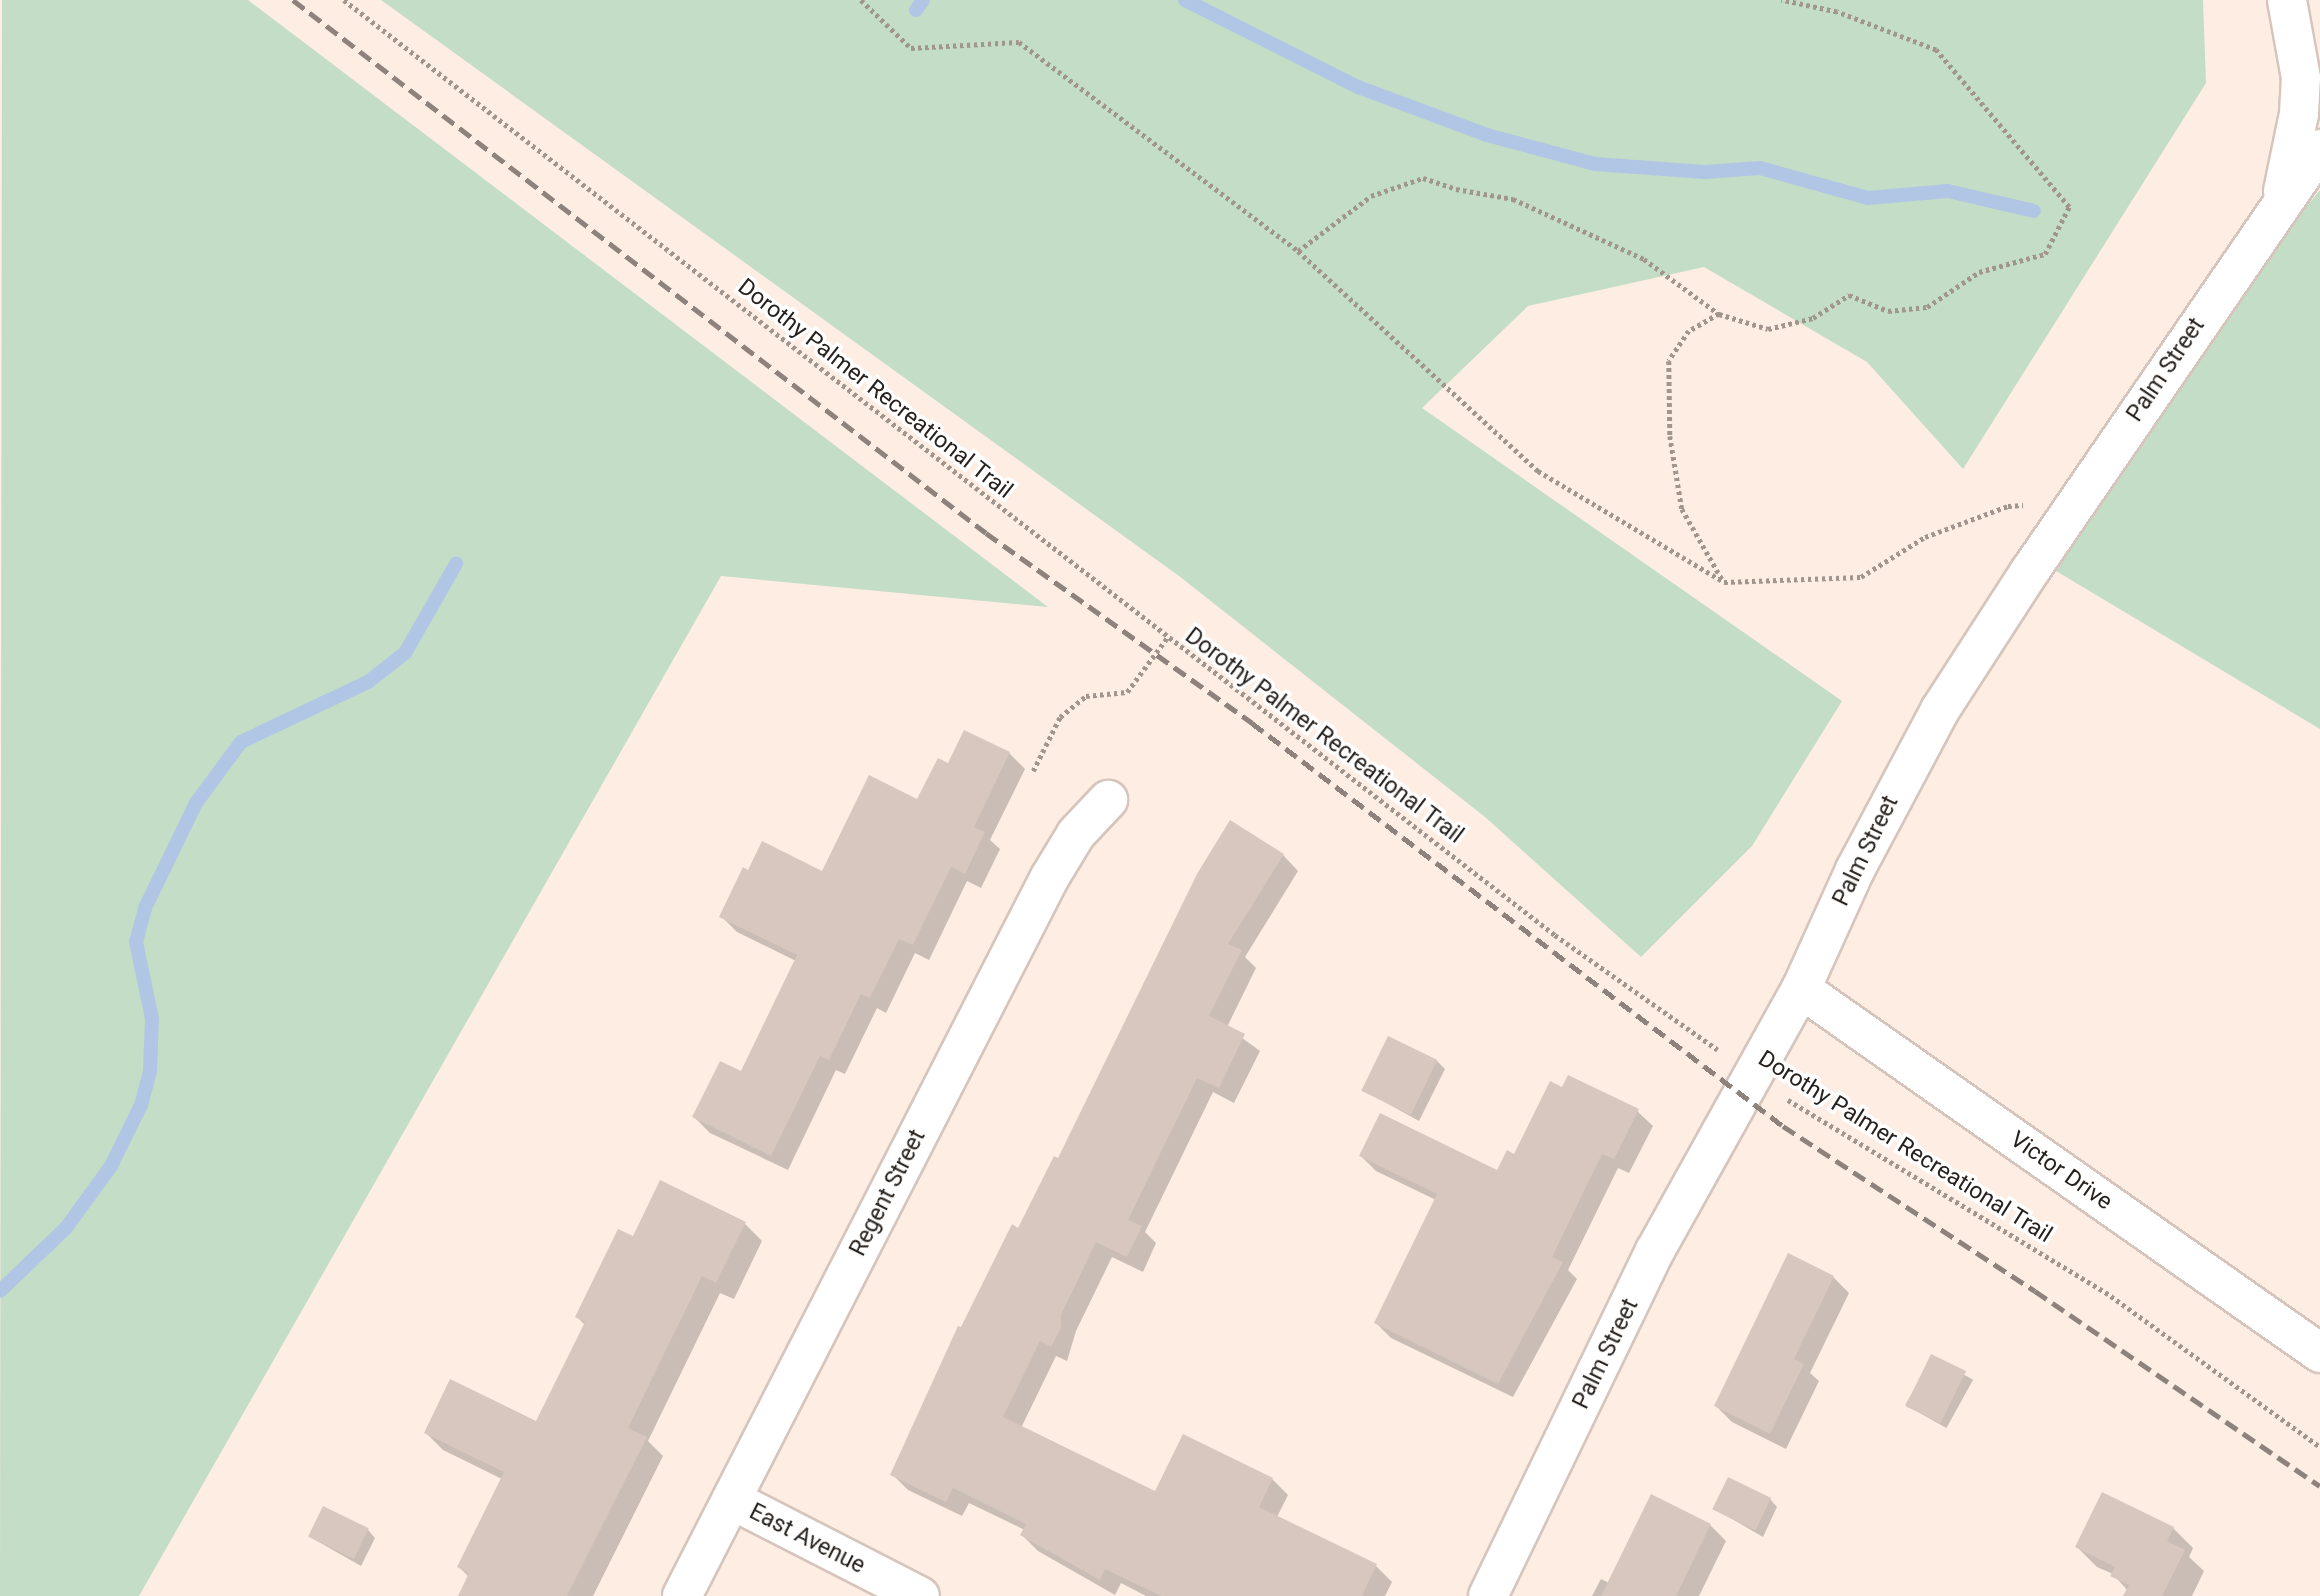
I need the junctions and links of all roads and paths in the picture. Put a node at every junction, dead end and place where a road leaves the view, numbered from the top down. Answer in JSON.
{"nodes":[{"id":1,"x":344,"y":0,"type":"edge"},
{"id":2,"x":861,"y":0,"type":"edge"},
{"id":3,"x":1781,"y":0,"type":"edge"},
{"id":4,"x":2287,"y":0,"type":"edge"},
{"id":5,"x":2320,"y":149,"type":"edge"},
{"id":6,"x":2280,"y":204,"type":"junction"},
{"id":7,"x":1297,"y":251,"type":"junction"},
{"id":8,"x":1719,"y":314,"type":"junction"},
{"id":9,"x":2075,"y":505,"type":"junction"},
{"id":10,"x":1724,"y":582,"type":"junction"},
{"id":11,"x":1167,"y":638,"type":"junction"},
{"id":12,"x":1033,"y":771,"type":"dead end"},
{"id":13,"x":1108,"y":800,"type":"dead end"},
{"id":14,"x":1801,"y":989,"type":"junction"},
{"id":15,"x":1754,"y":1074,"type":"junction"},
{"id":16,"x":2320,"y":1353,"type":"edge"},
{"id":17,"x":2320,"y":1447,"type":"edge"},
{"id":18,"x":732,"y":1500,"type":"junction"},
{"id":19,"x":682,"y":1596,"type":"edge"},
{"id":20,"x":920,"y":1596,"type":"edge"},
{"id":21,"x":1488,"y":1596,"type":"edge"}],
"edges":[{"from":1,"to":11,"type":"path","name":"Dorothy Palmer Recreational Trail"},
{"from":2,"to":7,"type":"path"},
{"from":3,"to":8,"type":"path"},
{"from":4,"to":6,"type":"street"},
{"from":5,"to":6,"type":"street","name":"Palm Street"},
{"from":6,"to":9,"type":"street","name":"Palm Street"},
{"from":7,"to":8,"type":"path"},
{"from":7,"to":10,"type":"path"},
{"from":8,"to":10,"type":"path"},
{"from":9,"to":10,"type":"path"},
{"from":9,"to":14,"type":"street","name":"Palm Street"},
{"from":11,"to":12,"type":"path"},
{"from":11,"to":15,"type":"path","name":"Dorothy Palmer Recreational Trail"},
{"from":13,"to":18,"type":"street","name":"Regent Street"},
{"from":14,"to":15,"type":"street","name":"Palm Street"},
{"from":14,"to":16,"type":"street","name":"Victor Drive"},
{"from":15,"to":17,"type":"path","name":"Dorothy Palmer Recreational Trail"},
{"from":15,"to":21,"type":"street","name":"Palm Street"},
{"from":18,"to":19,"type":"street","name":"Regent Street"},
{"from":18,"to":20,"type":"street","name":"East Avenue"}]}
